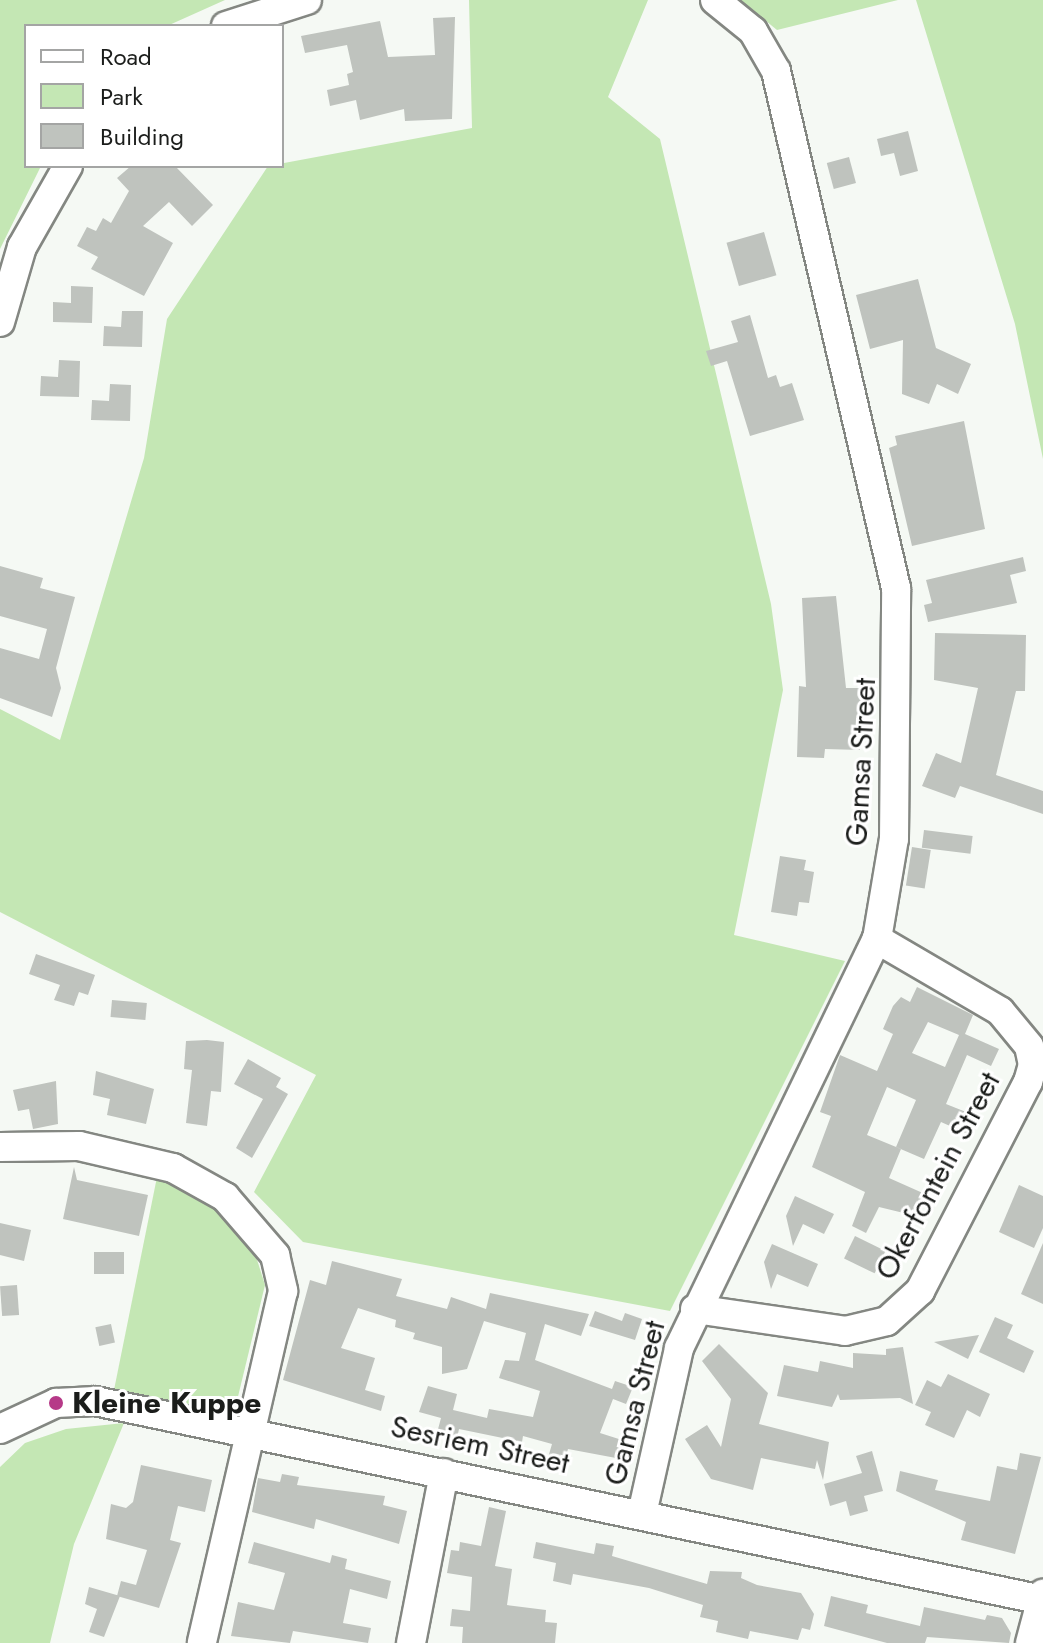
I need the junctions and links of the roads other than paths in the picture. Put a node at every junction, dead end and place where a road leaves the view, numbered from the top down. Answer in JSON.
{"nodes":[{"id":1,"x":307,"y":0,"type":"edge"},
{"id":2,"x":715,"y":0,"type":"edge"},
{"id":3,"x":232,"y":24,"type":"edge"},
{"id":4,"x":67,"y":168,"type":"edge"},
{"id":5,"x":0,"y":322,"type":"edge"},
{"id":6,"x":877,"y":939,"type":"junction"},
{"id":7,"x":0,"y":1147,"type":"edge"},
{"id":8,"x":695,"y":1309,"type":"junction"},
{"id":9,"x":0,"y":1429,"type":"edge"},
{"id":10,"x":248,"y":1431,"type":"junction"},
{"id":11,"x":444,"y":1473,"type":"junction"},
{"id":12,"x":642,"y":1514,"type":"junction"},
{"id":13,"x":1043,"y":1598,"type":"edge"},
{"id":14,"x":202,"y":1643,"type":"edge"},
{"id":15,"x":411,"y":1643,"type":"edge"},
{"id":16,"x":1030,"y":1643,"type":"edge"}],
"edges":[{"from":1,"to":3,"type":"street"},
{"from":2,"to":6,"type":"street","name":"Gamsa Street"},
{"from":4,"to":5,"type":"street"},
{"from":6,"to":8,"type":"street","name":"Gamsa Street"},
{"from":6,"to":8,"type":"street","name":"Okerfontein Street"},
{"from":7,"to":10,"type":"street"},
{"from":8,"to":12,"type":"street","name":"Gamsa Street"},
{"from":9,"to":10,"type":"street","name":"Sesriem Street"},
{"from":10,"to":11,"type":"street","name":"Sesriem Street"},
{"from":10,"to":14,"type":"street"},
{"from":11,"to":12,"type":"street","name":"Sesriem Street"},
{"from":11,"to":15,"type":"street"},
{"from":12,"to":13,"type":"street","name":"Sesriem Street"},
{"from":13,"to":16,"type":"street"}]}
